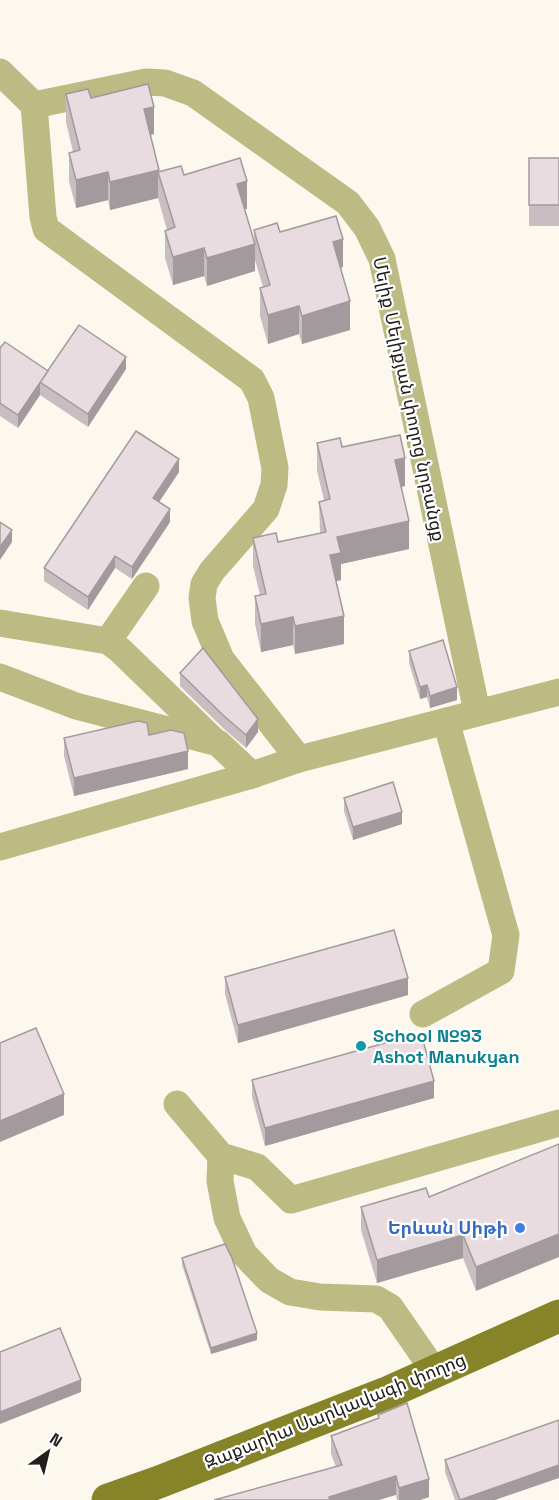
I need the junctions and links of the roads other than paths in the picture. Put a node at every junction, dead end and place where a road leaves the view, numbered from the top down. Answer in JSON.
{"nodes":[{"id":1,"x":0,"y":72,"type":"edge"},
{"id":2,"x":34,"y":105,"type":"junction"},
{"id":3,"x":146,"y":586,"type":"dead end"},
{"id":4,"x":0,"y":623,"type":"edge"},
{"id":5,"x":108,"y":641,"type":"junction"},
{"id":6,"x":0,"y":677,"type":"edge"},
{"id":7,"x":559,"y":692,"type":"edge"},
{"id":8,"x":477,"y":712,"type":"junction"},
{"id":9,"x":447,"y":721,"type":"junction"},
{"id":10,"x":218,"y":743,"type":"junction"},
{"id":11,"x":299,"y":759,"type":"junction"},
{"id":12,"x":252,"y":775,"type":"junction"},
{"id":13,"x":0,"y":847,"type":"edge"},
{"id":14,"x":423,"y":1014,"type":"dead end"},
{"id":15,"x":177,"y":1104,"type":"dead end"},
{"id":16,"x":559,"y":1123,"type":"edge"},
{"id":17,"x":221,"y":1156,"type":"junction"},
{"id":18,"x":559,"y":1316,"type":"edge"},
{"id":19,"x":435,"y":1372,"type":"junction"},
{"id":20,"x":155,"y":1491,"type":"edge"},
{"id":21,"x":108,"y":1500,"type":"edge"}],
"edges":[{"from":1,"to":2,"type":"street"},
{"from":2,"to":8,"type":"street","name":"Մելիք Մելիքյան փողոց նրբանցք"},
{"from":2,"to":11,"type":"street"},
{"from":3,"to":5,"type":"street"},
{"from":4,"to":5,"type":"street"},
{"from":5,"to":10,"type":"street"},
{"from":6,"to":10,"type":"street"},
{"from":7,"to":8,"type":"street"},
{"from":8,"to":9,"type":"street"},
{"from":9,"to":11,"type":"street"},
{"from":9,"to":14,"type":"street"},
{"from":10,"to":12,"type":"street"},
{"from":11,"to":12,"type":"street"},
{"from":12,"to":13,"type":"street"},
{"from":15,"to":17,"type":"street"},
{"from":16,"to":17,"type":"street"},
{"from":17,"to":19,"type":"street"},
{"from":18,"to":19,"type":"main road","name":"Զաքարիա Սարկավագի փողոց"},
{"from":19,"to":20,"type":"main road","name":"Զաքարիա Սարկավագի փողոց"},
{"from":20,"to":21,"type":"main road","name":"Զաքարիա Սարկավագի փողոց"}]}
